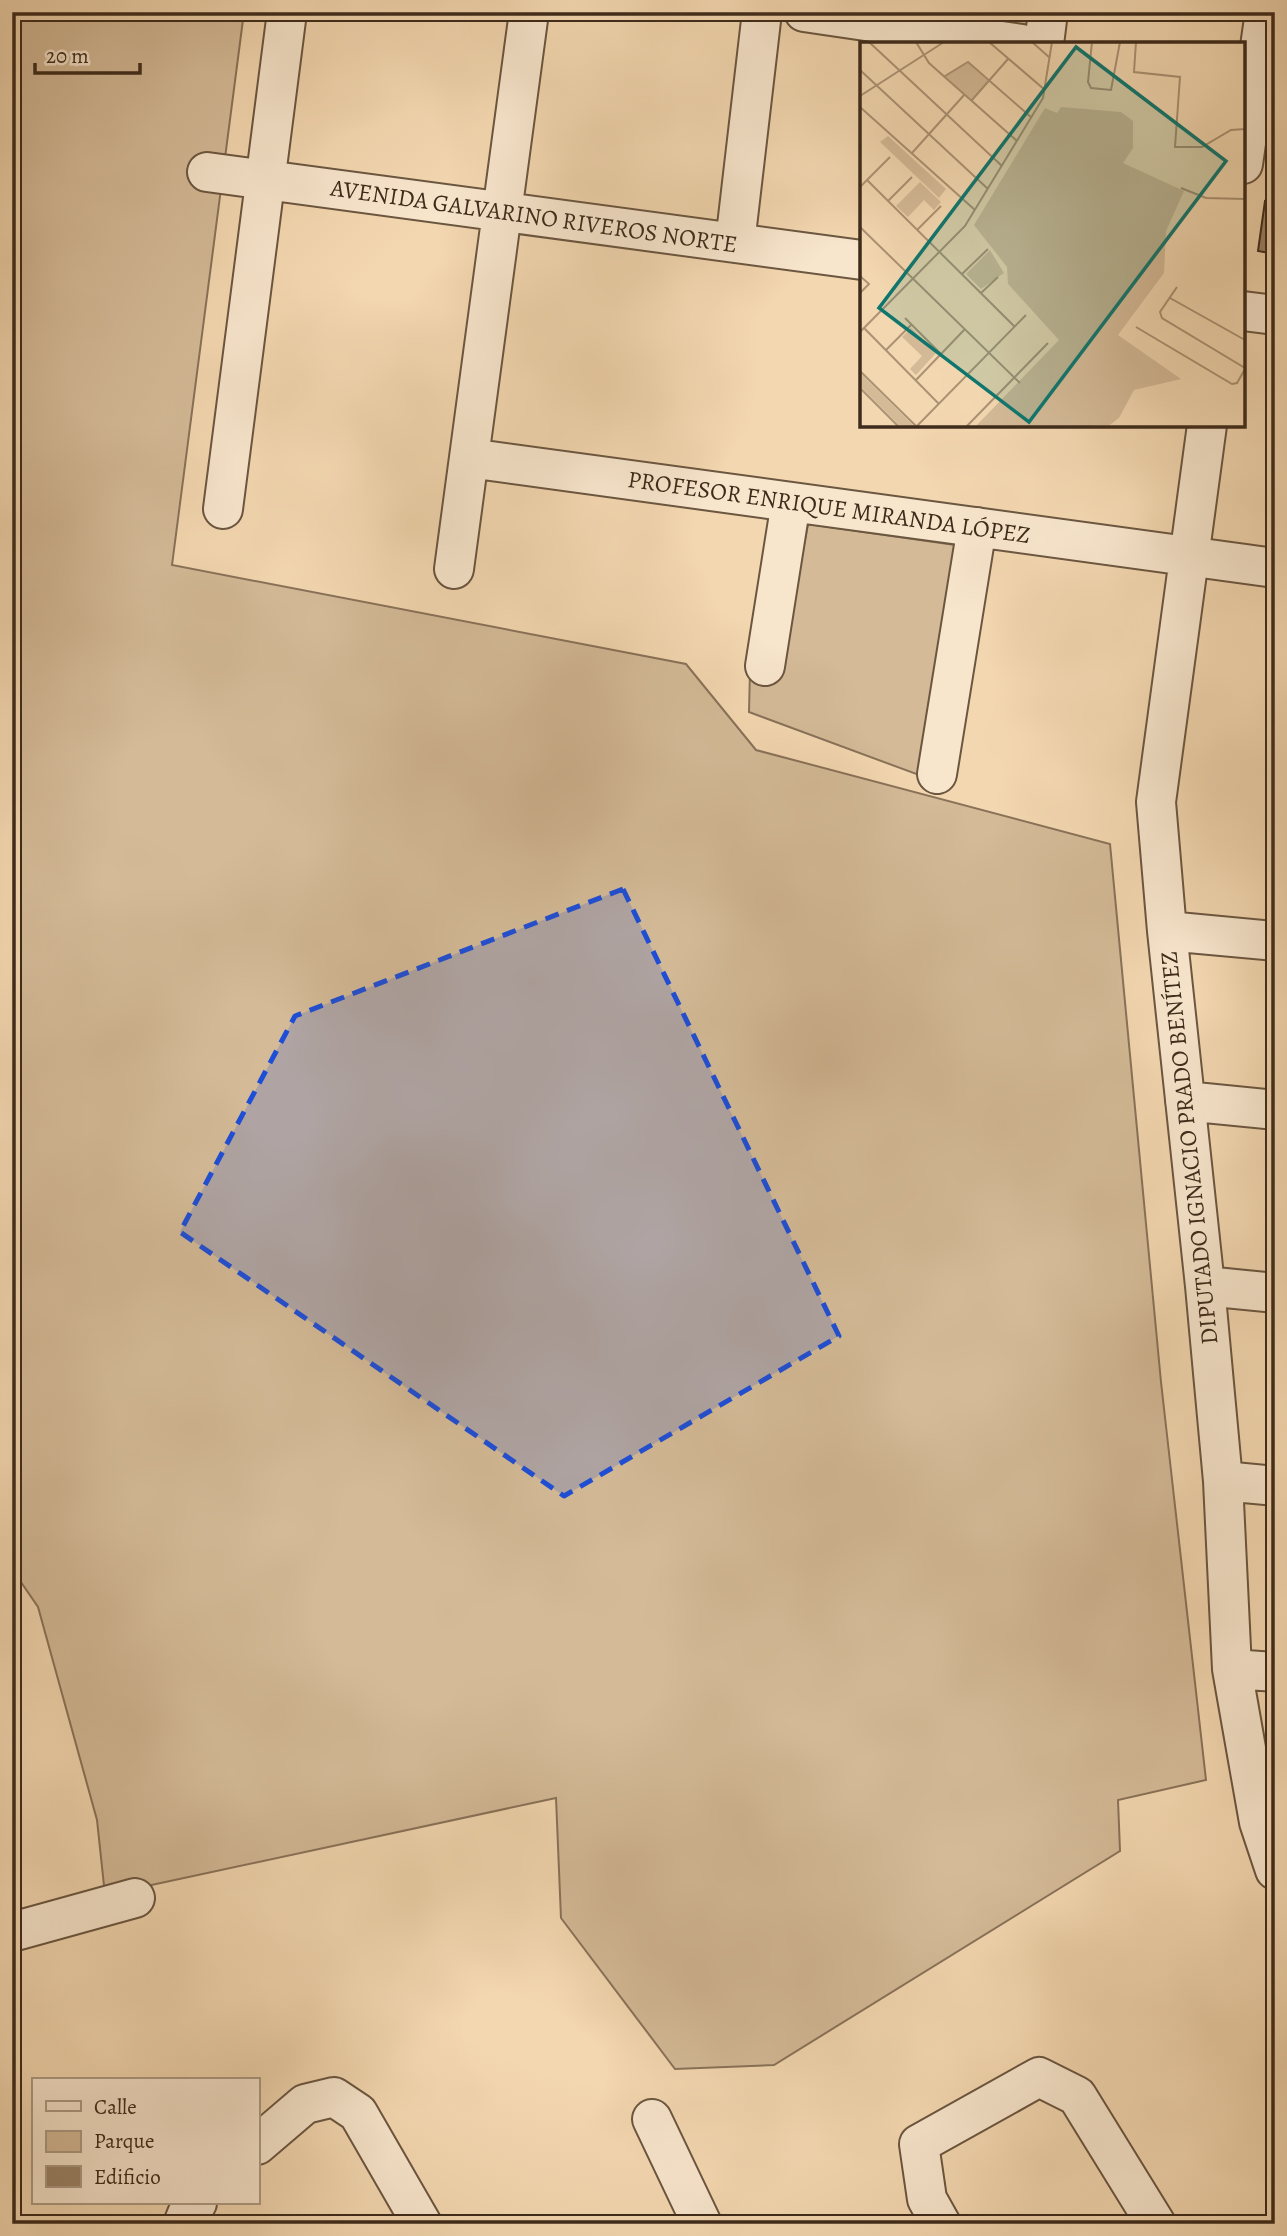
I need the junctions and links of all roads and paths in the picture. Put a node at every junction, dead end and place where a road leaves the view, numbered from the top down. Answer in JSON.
{"nodes":[{"id":1,"x":287,"y":12,"type":"edge"},
{"id":2,"x":529,"y":12,"type":"edge"},
{"id":3,"x":762,"y":12,"type":"edge"},
{"id":4,"x":804,"y":12,"type":"edge"},
{"id":5,"x":1048,"y":12,"type":"edge"},
{"id":6,"x":1265,"y":12,"type":"edge"},
{"id":7,"x":1008,"y":42,"type":"edge"},
{"id":8,"x":1044,"y":42,"type":"edge"},
{"id":9,"x":1245,"y":150,"type":"edge"},
{"id":10,"x":207,"y":172,"type":"dead end"},
{"id":11,"x":265,"y":180,"type":"junction"},
{"id":12,"x":502,"y":211,"type":"junction"},
{"id":13,"x":735,"y":243,"type":"junction"},
{"id":14,"x":860,"y":260,"type":"edge"},
{"id":15,"x":1245,"y":311,"type":"edge"},
{"id":16,"x":1275,"y":314,"type":"edge"},
{"id":17,"x":1207,"y":427,"type":"edge"},
{"id":18,"x":469,"y":458,"type":"junction"},
{"id":19,"x":791,"y":502,"type":"junction"},
{"id":20,"x":222,"y":509,"type":"dead end"},
{"id":21,"x":977,"y":527,"type":"junction"},
{"id":22,"x":1189,"y":557,"type":"junction"},
{"id":23,"x":1275,"y":568,"type":"edge"},
{"id":24,"x":454,"y":569,"type":"dead end"},
{"id":25,"x":765,"y":666,"type":"dead end"},
{"id":26,"x":936,"y":774,"type":"dead end"},
{"id":27,"x":1167,"y":931,"type":"junction"},
{"id":28,"x":1275,"y":941,"type":"edge"},
{"id":29,"x":1185,"y":1101,"type":"junction"},
{"id":30,"x":1275,"y":1110,"type":"edge"},
{"id":31,"x":1205,"y":1286,"type":"junction"},
{"id":32,"x":1275,"y":1293,"type":"edge"},
{"id":33,"x":1223,"y":1481,"type":"junction"},
{"id":34,"x":1275,"y":1486,"type":"edge"},
{"id":35,"x":1232,"y":1669,"type":"junction"},
{"id":36,"x":1275,"y":1672,"type":"edge"},
{"id":37,"x":1275,"y":1870,"type":"edge"},
{"id":38,"x":135,"y":1898,"type":"dead end"},
{"id":39,"x":12,"y":1932,"type":"edge"},
{"id":40,"x":652,"y":2119,"type":"dead end"},
{"id":41,"x":259,"y":2143,"type":"edge"},
{"id":42,"x":196,"y":2204,"type":"edge"},
{"id":43,"x":183,"y":2224,"type":"edge"},
{"id":44,"x":422,"y":2224,"type":"edge"},
{"id":45,"x":702,"y":2224,"type":"edge"},
{"id":46,"x":941,"y":2224,"type":"edge"},
{"id":47,"x":1156,"y":2224,"type":"edge"}],
"edges":[{"from":1,"to":11,"type":"street"},
{"from":2,"to":12,"type":"street"},
{"from":3,"to":13,"type":"street"},
{"from":4,"to":7,"type":"street"},
{"from":5,"to":8,"type":"street"},
{"from":6,"to":9,"type":"street"},
{"from":10,"to":11,"type":"street","name":"AVENIDA GALVARINO RIVEROS NORTE"},
{"from":11,"to":12,"type":"street","name":"AVENIDA GALVARINO RIVEROS NORTE"},
{"from":11,"to":20,"type":"street"},
{"from":12,"to":13,"type":"street","name":"AVENIDA GALVARINO RIVEROS NORTE"},
{"from":12,"to":18,"type":"street"},
{"from":13,"to":14,"type":"street","name":"AVENIDA GALVARINO RIVEROS NORTE"},
{"from":15,"to":16,"type":"street"},
{"from":17,"to":22,"type":"street","name":"DIPUTADO IGNACIO PRADO BENÍTEZ"},
{"from":18,"to":19,"type":"street","name":"PROFESOR ENRIQUE MIRANDA LÓPEZ"},
{"from":18,"to":24,"type":"street"},
{"from":19,"to":21,"type":"street","name":"PROFESOR ENRIQUE MIRANDA LÓPEZ"},
{"from":19,"to":25,"type":"street"},
{"from":21,"to":22,"type":"street","name":"PROFESOR ENRIQUE MIRANDA LÓPEZ"},
{"from":21,"to":26,"type":"street"},
{"from":22,"to":23,"type":"street","name":"PROFESOR ENRIQUE MIRANDA LÓPEZ"},
{"from":22,"to":27,"type":"street","name":"DIPUTADO IGNACIO PRADO BENÍTEZ"},
{"from":27,"to":28,"type":"street"},
{"from":27,"to":29,"type":"street","name":"DIPUTADO IGNACIO PRADO BENÍTEZ"},
{"from":29,"to":30,"type":"street"},
{"from":29,"to":31,"type":"street","name":"DIPUTADO IGNACIO PRADO BENÍTEZ"},
{"from":31,"to":32,"type":"street"},
{"from":31,"to":33,"type":"street","name":"DIPUTADO IGNACIO PRADO BENÍTEZ"},
{"from":33,"to":34,"type":"street"},
{"from":33,"to":35,"type":"street","name":"DIPUTADO IGNACIO PRADO BENÍTEZ"},
{"from":35,"to":36,"type":"street"},
{"from":35,"to":37,"type":"street","name":"DIPUTADO IGNACIO PRADO BENÍTEZ"},
{"from":38,"to":39,"type":"street"},
{"from":40,"to":45,"type":"street"},
{"from":41,"to":44,"type":"street"},
{"from":42,"to":43,"type":"street"},
{"from":46,"to":47,"type":"street"}]}
